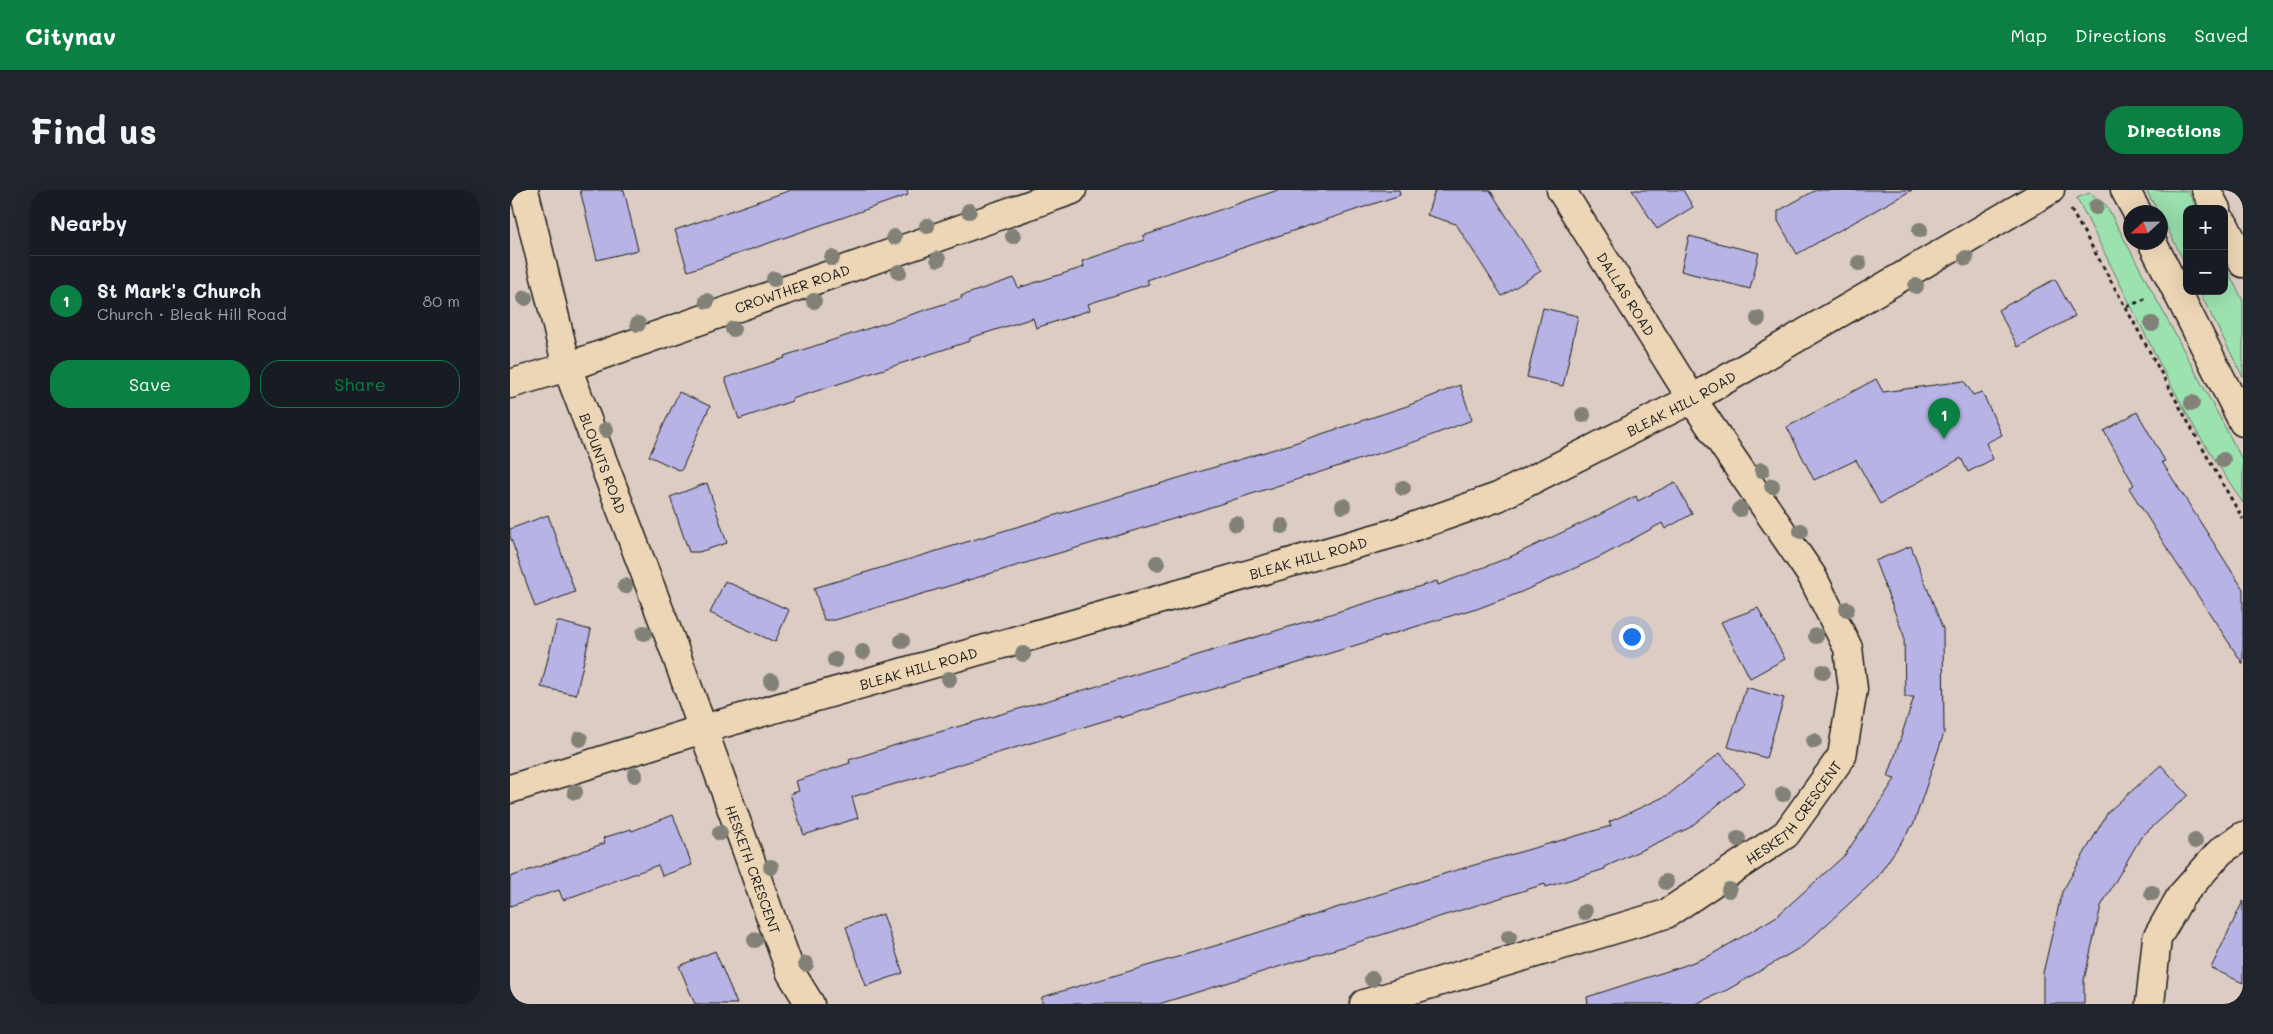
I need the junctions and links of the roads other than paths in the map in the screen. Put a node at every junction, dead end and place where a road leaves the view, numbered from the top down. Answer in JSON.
{"nodes":[{"id":1,"x":524,"y":190,"type":"edge"},
{"id":2,"x":1072,"y":190,"type":"edge"},
{"id":3,"x":1561,"y":190,"type":"edge"},
{"id":4,"x":2125,"y":190,"type":"edge"},
{"id":5,"x":2206,"y":190,"type":"edge"},
{"id":6,"x":2060,"y":198,"type":"edge"},
{"id":7,"x":2133,"y":205,"type":"edge"},
{"id":8,"x":2214,"y":205,"type":"edge"},
{"id":9,"x":2228,"y":232,"type":"edge"},
{"id":10,"x":2156,"y":250,"type":"edge"},
{"id":11,"x":2243,"y":263,"type":"edge"},
{"id":12,"x":567,"y":367,"type":"junction"},
{"id":13,"x":510,"y":384,"type":"edge"},
{"id":14,"x":1692,"y":399,"type":"junction"},
{"id":15,"x":2243,"y":422,"type":"edge"},
{"id":16,"x":703,"y":729,"type":"junction"},
{"id":17,"x":510,"y":789,"type":"edge"},
{"id":18,"x":2243,"y":836,"type":"edge"},
{"id":19,"x":810,"y":1004,"type":"edge"},
{"id":20,"x":1364,"y":1004,"type":"edge"},
{"id":21,"x":2150,"y":1004,"type":"edge"}],
"edges":[{"from":1,"to":12,"type":"street","name":"BLOUNTS ROAD"},
{"from":2,"to":12,"type":"street","name":"CROWTHER ROAD"},
{"from":3,"to":14,"type":"street","name":"DALLAS ROAD"},
{"from":4,"to":7,"type":"street"},
{"from":5,"to":8,"type":"street"},
{"from":6,"to":14,"type":"street","name":"BLEAK HILL ROAD"},
{"from":9,"to":11,"type":"street"},
{"from":10,"to":15,"type":"street"},
{"from":12,"to":13,"type":"street","name":"CROWTHER ROAD"},
{"from":12,"to":16,"type":"street","name":"BLOUNTS ROAD"},
{"from":14,"to":16,"type":"street","name":"BLEAK HILL ROAD"},
{"from":14,"to":20,"type":"street","name":"HESKETH CRESCENT"},
{"from":16,"to":17,"type":"street","name":"BLEAK HILL ROAD"},
{"from":16,"to":19,"type":"street","name":"HESKETH CRESCENT"},
{"from":18,"to":21,"type":"street"}]}
